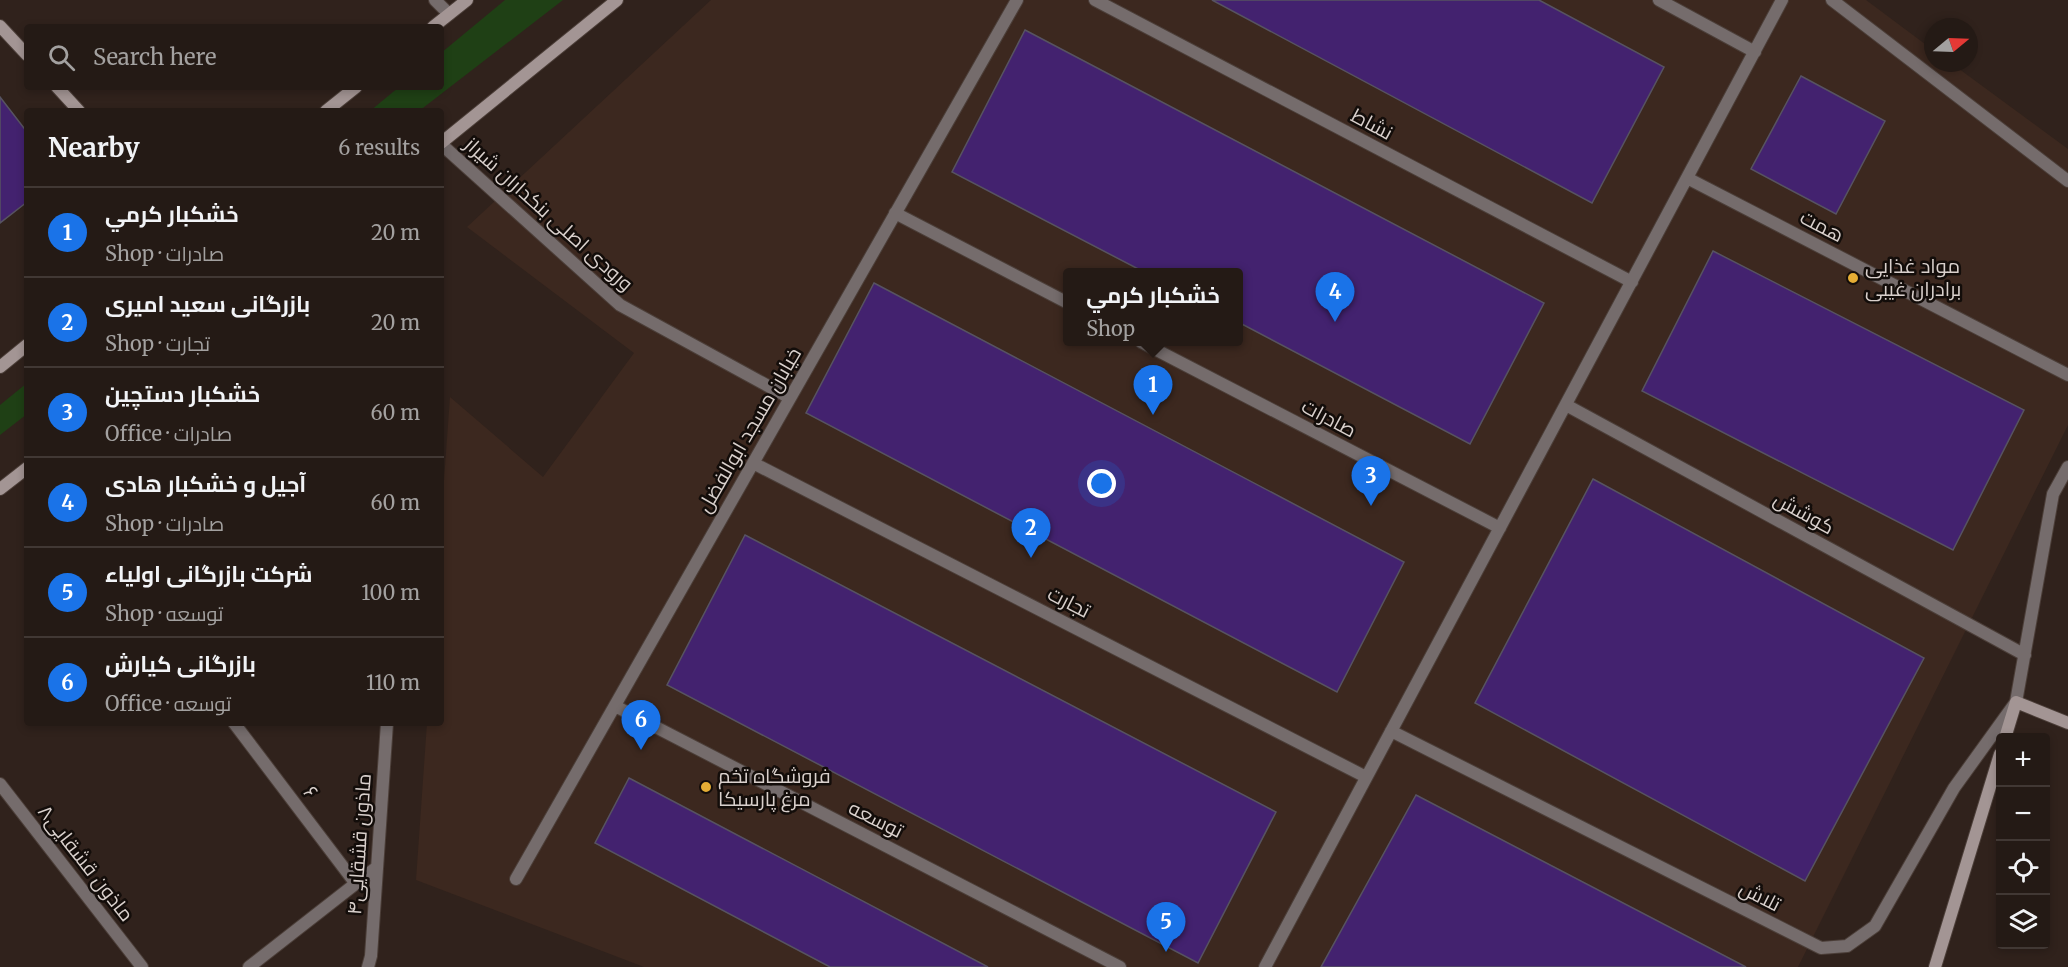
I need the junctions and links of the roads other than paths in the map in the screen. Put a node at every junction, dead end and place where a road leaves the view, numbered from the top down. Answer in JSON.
{"nodes":[{"id":1,"x":435,"y":0,"type":"edge"},
{"id":2,"x":467,"y":0,"type":"edge"},
{"id":3,"x":617,"y":0,"type":"edge"},
{"id":4,"x":1017,"y":0,"type":"edge"},
{"id":5,"x":1095,"y":0,"type":"edge"},
{"id":6,"x":1659,"y":0,"type":"edge"},
{"id":7,"x":1782,"y":0,"type":"edge"},
{"id":8,"x":1832,"y":0,"type":"edge"},
{"id":9,"x":449,"y":14,"type":"junction"},
{"id":10,"x":437,"y":24,"type":"edge"},
{"id":11,"x":0,"y":26,"type":"edge"},
{"id":12,"x":24,"y":52,"type":"edge"},
{"id":13,"x":1755,"y":52,"type":"junction"},
{"id":14,"x":60,"y":90,"type":"edge"},
{"id":15,"x":352,"y":90,"type":"edge"},
{"id":16,"x":76,"y":108,"type":"edge"},
{"id":17,"x":330,"y":108,"type":"edge"},
{"id":18,"x":444,"y":141,"type":"edge"},
{"id":19,"x":444,"y":146,"type":"edge"},
{"id":20,"x":1687,"y":178,"type":"junction"},
{"id":21,"x":2068,"y":182,"type":"edge"},
{"id":22,"x":895,"y":213,"type":"junction"},
{"id":23,"x":1632,"y":282,"type":"junction"},
{"id":24,"x":1063,"y":300,"type":"edge"},
{"id":25,"x":1149,"y":346,"type":"edge"},
{"id":26,"x":24,"y":347,"type":"edge"},
{"id":27,"x":0,"y":367,"type":"edge"},
{"id":28,"x":2068,"y":375,"type":"edge"},
{"id":29,"x":790,"y":398,"type":"junction"},
{"id":30,"x":1566,"y":405,"type":"junction"},
{"id":31,"x":753,"y":463,"type":"junction"},
{"id":32,"x":2068,"y":467,"type":"edge"},
{"id":33,"x":24,"y":470,"type":"edge"},
{"id":34,"x":0,"y":489,"type":"edge"},
{"id":35,"x":1500,"y":528,"type":"junction"},
{"id":36,"x":2025,"y":654,"type":"junction"},
{"id":37,"x":2016,"y":702,"type":"junction"},
{"id":38,"x":615,"y":706,"type":"junction"},
{"id":39,"x":2068,"y":723,"type":"edge"},
{"id":40,"x":236,"y":726,"type":"edge"},
{"id":41,"x":387,"y":726,"type":"edge"},
{"id":42,"x":1391,"y":731,"type":"junction"},
{"id":43,"x":2007,"y":733,"type":"edge"},
{"id":44,"x":1996,"y":770,"type":"edge"},
{"id":45,"x":1366,"y":777,"type":"junction"},
{"id":46,"x":0,"y":784,"type":"edge"},
{"id":47,"x":377,"y":867,"type":"junction"},
{"id":48,"x":516,"y":879,"type":"dead end"},
{"id":49,"x":356,"y":884,"type":"junction"},
{"id":50,"x":142,"y":967,"type":"edge"},
{"id":51,"x":249,"y":967,"type":"edge"},
{"id":52,"x":368,"y":967,"type":"edge"},
{"id":53,"x":1120,"y":967,"type":"edge"},
{"id":54,"x":1265,"y":967,"type":"edge"},
{"id":55,"x":1935,"y":967,"type":"edge"}],
"edges":[{"from":1,"to":9,"type":"street"},
{"from":2,"to":9,"type":"street"},
{"from":3,"to":18,"type":"street"},
{"from":4,"to":22,"type":"street","name":"خیابان مسجد ابوالفضل"},
{"from":5,"to":23,"type":"street","name":"نشاط"},
{"from":6,"to":13,"type":"street"},
{"from":7,"to":13,"type":"street"},
{"from":8,"to":21,"type":"street"},
{"from":9,"to":10,"type":"street"},
{"from":11,"to":12,"type":"street"},
{"from":13,"to":20,"type":"street"},
{"from":14,"to":16,"type":"street"},
{"from":15,"to":17,"type":"street"},
{"from":19,"to":29,"type":"street","name":"ورودی اصلی بنکداران شیراز"},
{"from":20,"to":23,"type":"street"},
{"from":20,"to":28,"type":"street","name":"همت"},
{"from":22,"to":24,"type":"street"},
{"from":22,"to":29,"type":"street","name":"خیابان مسجد ابوالفضل"},
{"from":23,"to":30,"type":"street"},
{"from":25,"to":35,"type":"street","name":"صادرات"},
{"from":26,"to":27,"type":"street"},
{"from":29,"to":31,"type":"street","name":"خیابان مسجد ابوالفضل"},
{"from":30,"to":35,"type":"street"},
{"from":30,"to":36,"type":"street","name":"کوشش"},
{"from":31,"to":38,"type":"street","name":"خیابان مسجد ابوالفضل"},
{"from":31,"to":45,"type":"street","name":"تجارت"},
{"from":32,"to":36,"type":"street"},
{"from":33,"to":34,"type":"street"},
{"from":35,"to":42,"type":"street"},
{"from":36,"to":37,"type":"street"},
{"from":37,"to":39,"type":"street"},
{"from":37,"to":42,"type":"street","name":"تلاش"},
{"from":37,"to":43,"type":"street"},
{"from":38,"to":48,"type":"street","name":"خیابان مسجد ابوالفضل"},
{"from":38,"to":53,"type":"street","name":"توسعه"},
{"from":40,"to":49,"type":"street","name":"۶"},
{"from":41,"to":47,"type":"street","name":"۴ماذون قشقایی"},
{"from":42,"to":45,"type":"street"},
{"from":44,"to":55,"type":"street"},
{"from":45,"to":54,"type":"street"},
{"from":46,"to":50,"type":"street","name":"۸ماذون قشقایی"},
{"from":47,"to":49,"type":"street"},
{"from":47,"to":52,"type":"street","name":"۴ماذون قشقایی"},
{"from":49,"to":51,"type":"street"}]}
